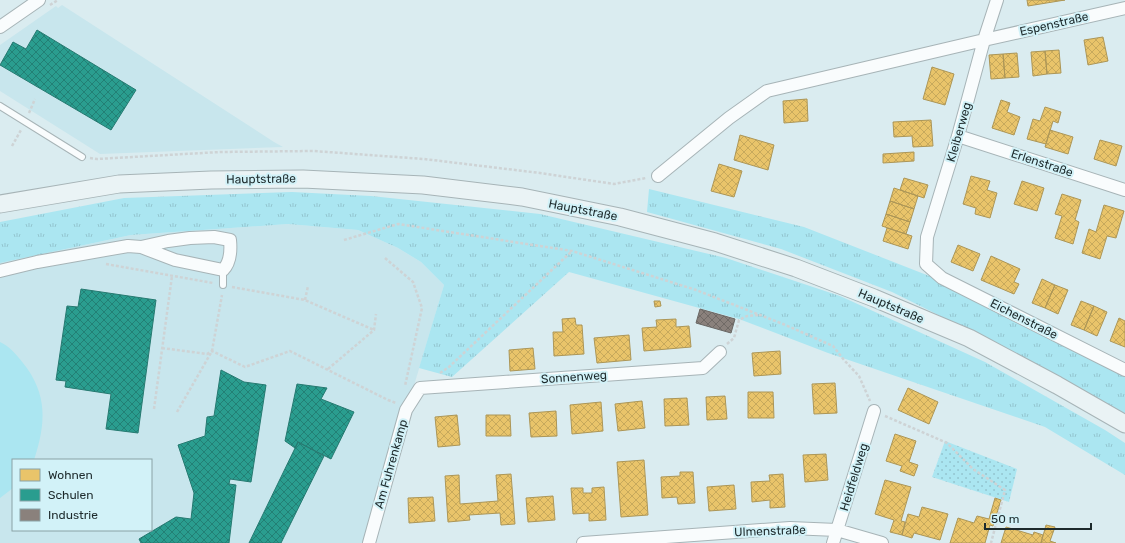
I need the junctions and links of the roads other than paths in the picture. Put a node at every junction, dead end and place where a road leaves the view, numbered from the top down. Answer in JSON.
{"nodes":[{"id":1,"x":39,"y":0,"type":"edge"},
{"id":2,"x":997,"y":0,"type":"edge"},
{"id":3,"x":1125,"y":8,"type":"edge"},
{"id":4,"x":0,"y":27,"type":"edge"},
{"id":5,"x":984,"y":40,"type":"junction"},
{"id":6,"x":0,"y":106,"type":"edge"},
{"id":7,"x":958,"y":136,"type":"junction"},
{"id":8,"x":82,"y":157,"type":"road end"},
{"id":9,"x":658,"y":176,"type":"road end"},
{"id":10,"x":1125,"y":190,"type":"edge"},
{"id":11,"x":0,"y":204,"type":"edge"},
{"id":12,"x":141,"y":247,"type":"junction"},
{"id":13,"x":926,"y":264,"type":"joint"},
{"id":14,"x":0,"y":270,"type":"edge"},
{"id":15,"x":223,"y":270,"type":"junction"},
{"id":16,"x":223,"y":285,"type":"road end"},
{"id":17,"x":720,"y":352,"type":"road end"},
{"id":18,"x":1125,"y":370,"type":"edge"},
{"id":19,"x":420,"y":388,"type":"joint"},
{"id":20,"x":874,"y":411,"type":"road end"},
{"id":21,"x":1125,"y":424,"type":"edge"},
{"id":22,"x":837,"y":530,"type":"junction"},
{"id":23,"x":369,"y":543,"type":"edge"},
{"id":24,"x":583,"y":543,"type":"edge"},
{"id":25,"x":833,"y":543,"type":"edge"},
{"id":26,"x":882,"y":543,"type":"edge"}],
"edges":[{"from":1,"to":4,"type":"street"},
{"from":2,"to":5,"type":"street","name":"Kleiberweg"},
{"from":3,"to":5,"type":"street","name":"Espenstraße"},
{"from":5,"to":7,"type":"street","name":"Kleiberweg"},
{"from":5,"to":9,"type":"street","name":"Espenstraße"},
{"from":6,"to":8,"type":"lane"},
{"from":7,"to":10,"type":"street","name":"Erlenstraße"},
{"from":7,"to":13,"type":"street","name":"Kleiberweg"},
{"from":11,"to":21,"type":"main road","name":"Hauptstraße"},
{"from":12,"to":14,"type":"street"},
{"from":12,"to":15,"type":"street"},
{"from":12,"to":15,"type":"street"},
{"from":13,"to":18,"type":"street","name":"Eichenstraße"},
{"from":15,"to":16,"type":"lane"},
{"from":17,"to":19,"type":"street","name":"Sonnenweg"},
{"from":19,"to":23,"type":"street","name":"Am Fuhrenkamp"},
{"from":20,"to":22,"type":"street","name":"Heidfeldweg"},
{"from":22,"to":24,"type":"street","name":"Ulmenstraße"},
{"from":22,"to":25,"type":"street","name":"Heidfeldweg"},
{"from":22,"to":26,"type":"street","name":"Ulmenstraße"}]}
